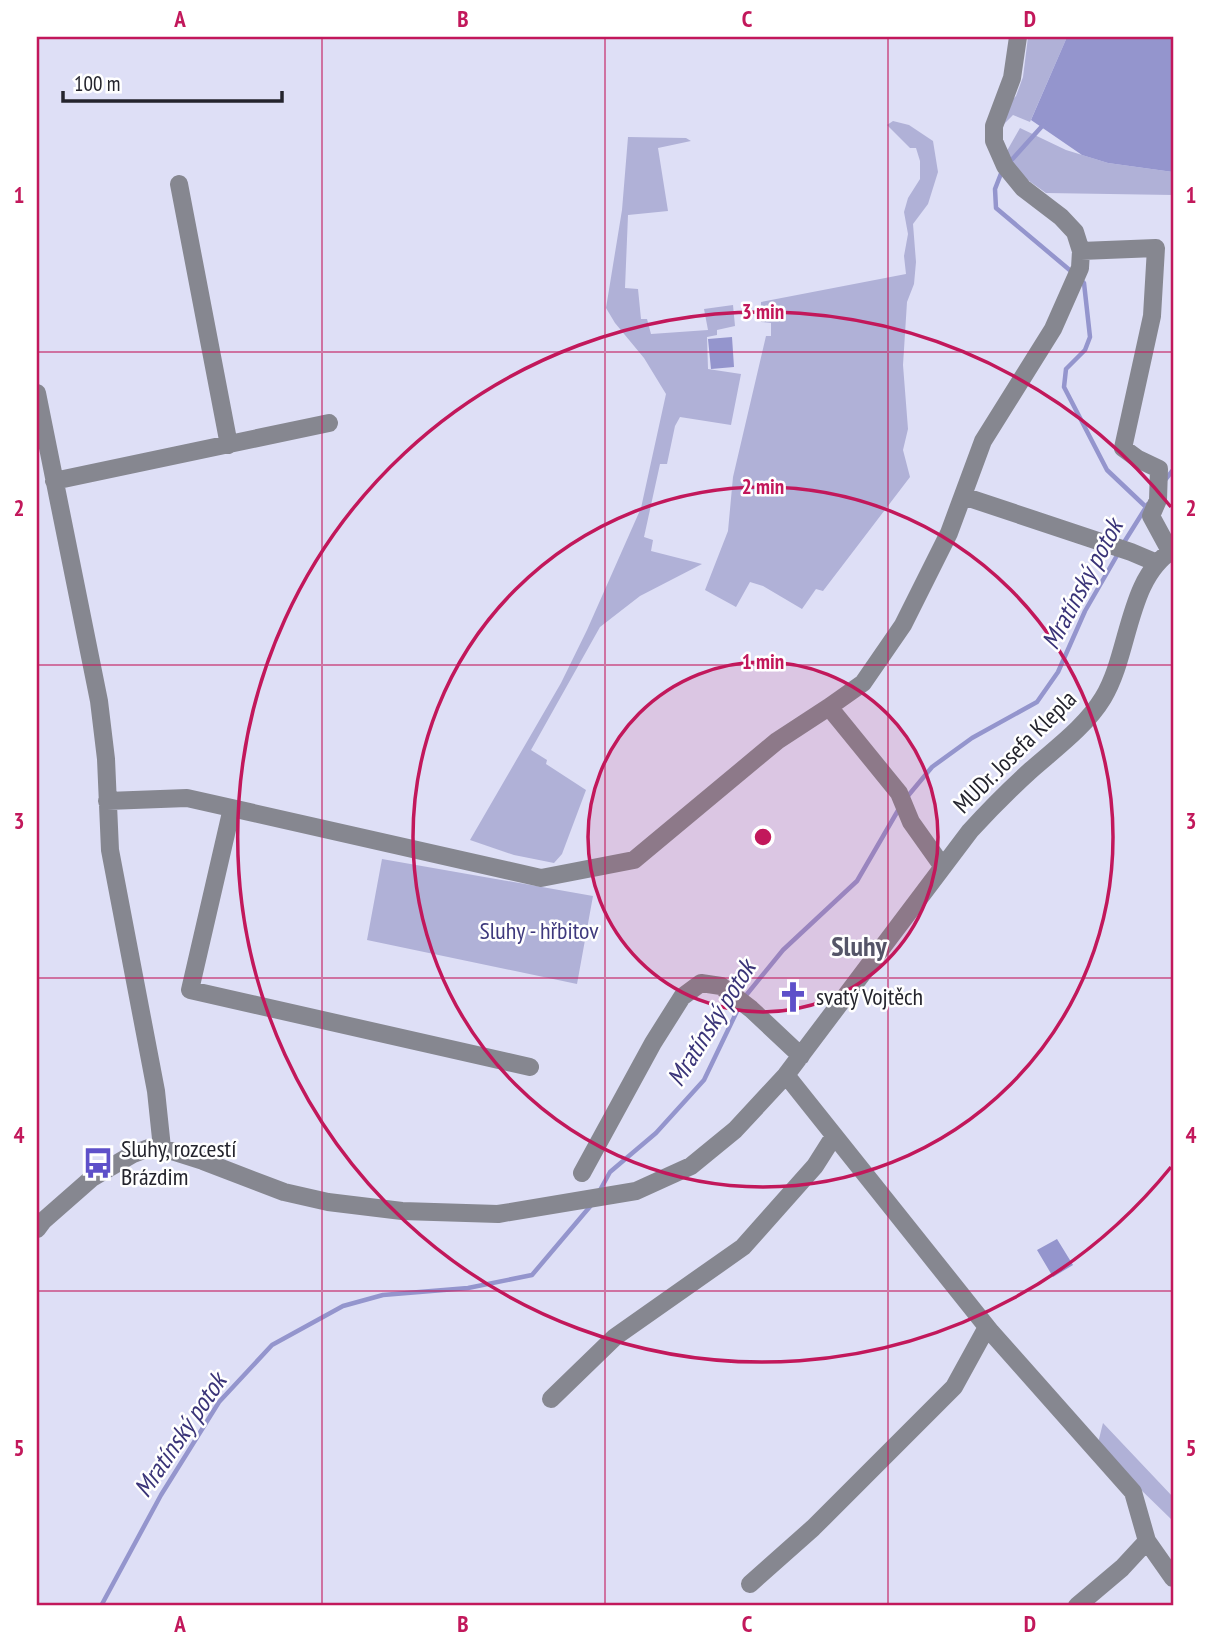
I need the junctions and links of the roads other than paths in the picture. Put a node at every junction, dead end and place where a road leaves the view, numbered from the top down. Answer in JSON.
{"nodes":[{"id":1,"x":1018,"y":37,"type":"edge"},
{"id":2,"x":179,"y":184,"type":"dead end"},
{"id":3,"x":1080,"y":251,"type":"junction"},
{"id":4,"x":37,"y":393,"type":"edge"},
{"id":5,"x":329,"y":423,"type":"dead end"},
{"id":6,"x":229,"y":445,"type":"junction"},
{"id":7,"x":54,"y":481,"type":"junction"},
{"id":8,"x":963,"y":496,"type":"junction"},
{"id":9,"x":1167,"y":555,"type":"edge"},
{"id":10,"x":829,"y":706,"type":"junction"},
{"id":11,"x":107,"y":801,"type":"junction"},
{"id":12,"x":232,"y":808,"type":"junction"},
{"id":13,"x":943,"y":867,"type":"junction"},
{"id":14,"x":801,"y":1056,"type":"junction"},
{"id":15,"x":530,"y":1067,"type":"dead end"},
{"id":16,"x":786,"y":1075,"type":"junction"},
{"id":17,"x":834,"y":1136,"type":"junction"},
{"id":18,"x":162,"y":1148,"type":"junction"},
{"id":19,"x":582,"y":1173,"type":"dead end"},
{"id":20,"x":37,"y":1229,"type":"edge"},
{"id":21,"x":987,"y":1327,"type":"junction"},
{"id":22,"x":551,"y":1399,"type":"dead end"},
{"id":23,"x":1147,"y":1541,"type":"junction"},
{"id":24,"x":1173,"y":1578,"type":"edge"},
{"id":25,"x":750,"y":1584,"type":"dead end"},
{"id":26,"x":1077,"y":1606,"type":"edge"}],
"edges":[{"from":1,"to":3,"type":"street"},
{"from":2,"to":6,"type":"street"},
{"from":3,"to":8,"type":"street"},
{"from":3,"to":9,"type":"street"},
{"from":4,"to":7,"type":"street"},
{"from":5,"to":6,"type":"street"},
{"from":6,"to":7,"type":"street"},
{"from":7,"to":11,"type":"street"},
{"from":8,"to":9,"type":"street"},
{"from":8,"to":10,"type":"street"},
{"from":9,"to":13,"type":"street","name":"MUDr. Josefa Klepla"},
{"from":10,"to":12,"type":"street"},
{"from":10,"to":13,"type":"street"},
{"from":11,"to":12,"type":"street"},
{"from":11,"to":18,"type":"street"},
{"from":12,"to":15,"type":"street"},
{"from":13,"to":14,"type":"street","name":"MUDr. Josefa Klepla"},
{"from":14,"to":16,"type":"street","name":"MUDr. Josefa Klepla"},
{"from":14,"to":19,"type":"street"},
{"from":16,"to":17,"type":"street"},
{"from":16,"to":18,"type":"street","name":"MUDr. Josefa Klepla"},
{"from":17,"to":21,"type":"street"},
{"from":17,"to":22,"type":"street"},
{"from":18,"to":20,"type":"street"},
{"from":21,"to":23,"type":"street"},
{"from":21,"to":25,"type":"street"},
{"from":23,"to":24,"type":"street"},
{"from":23,"to":26,"type":"street"}]}
